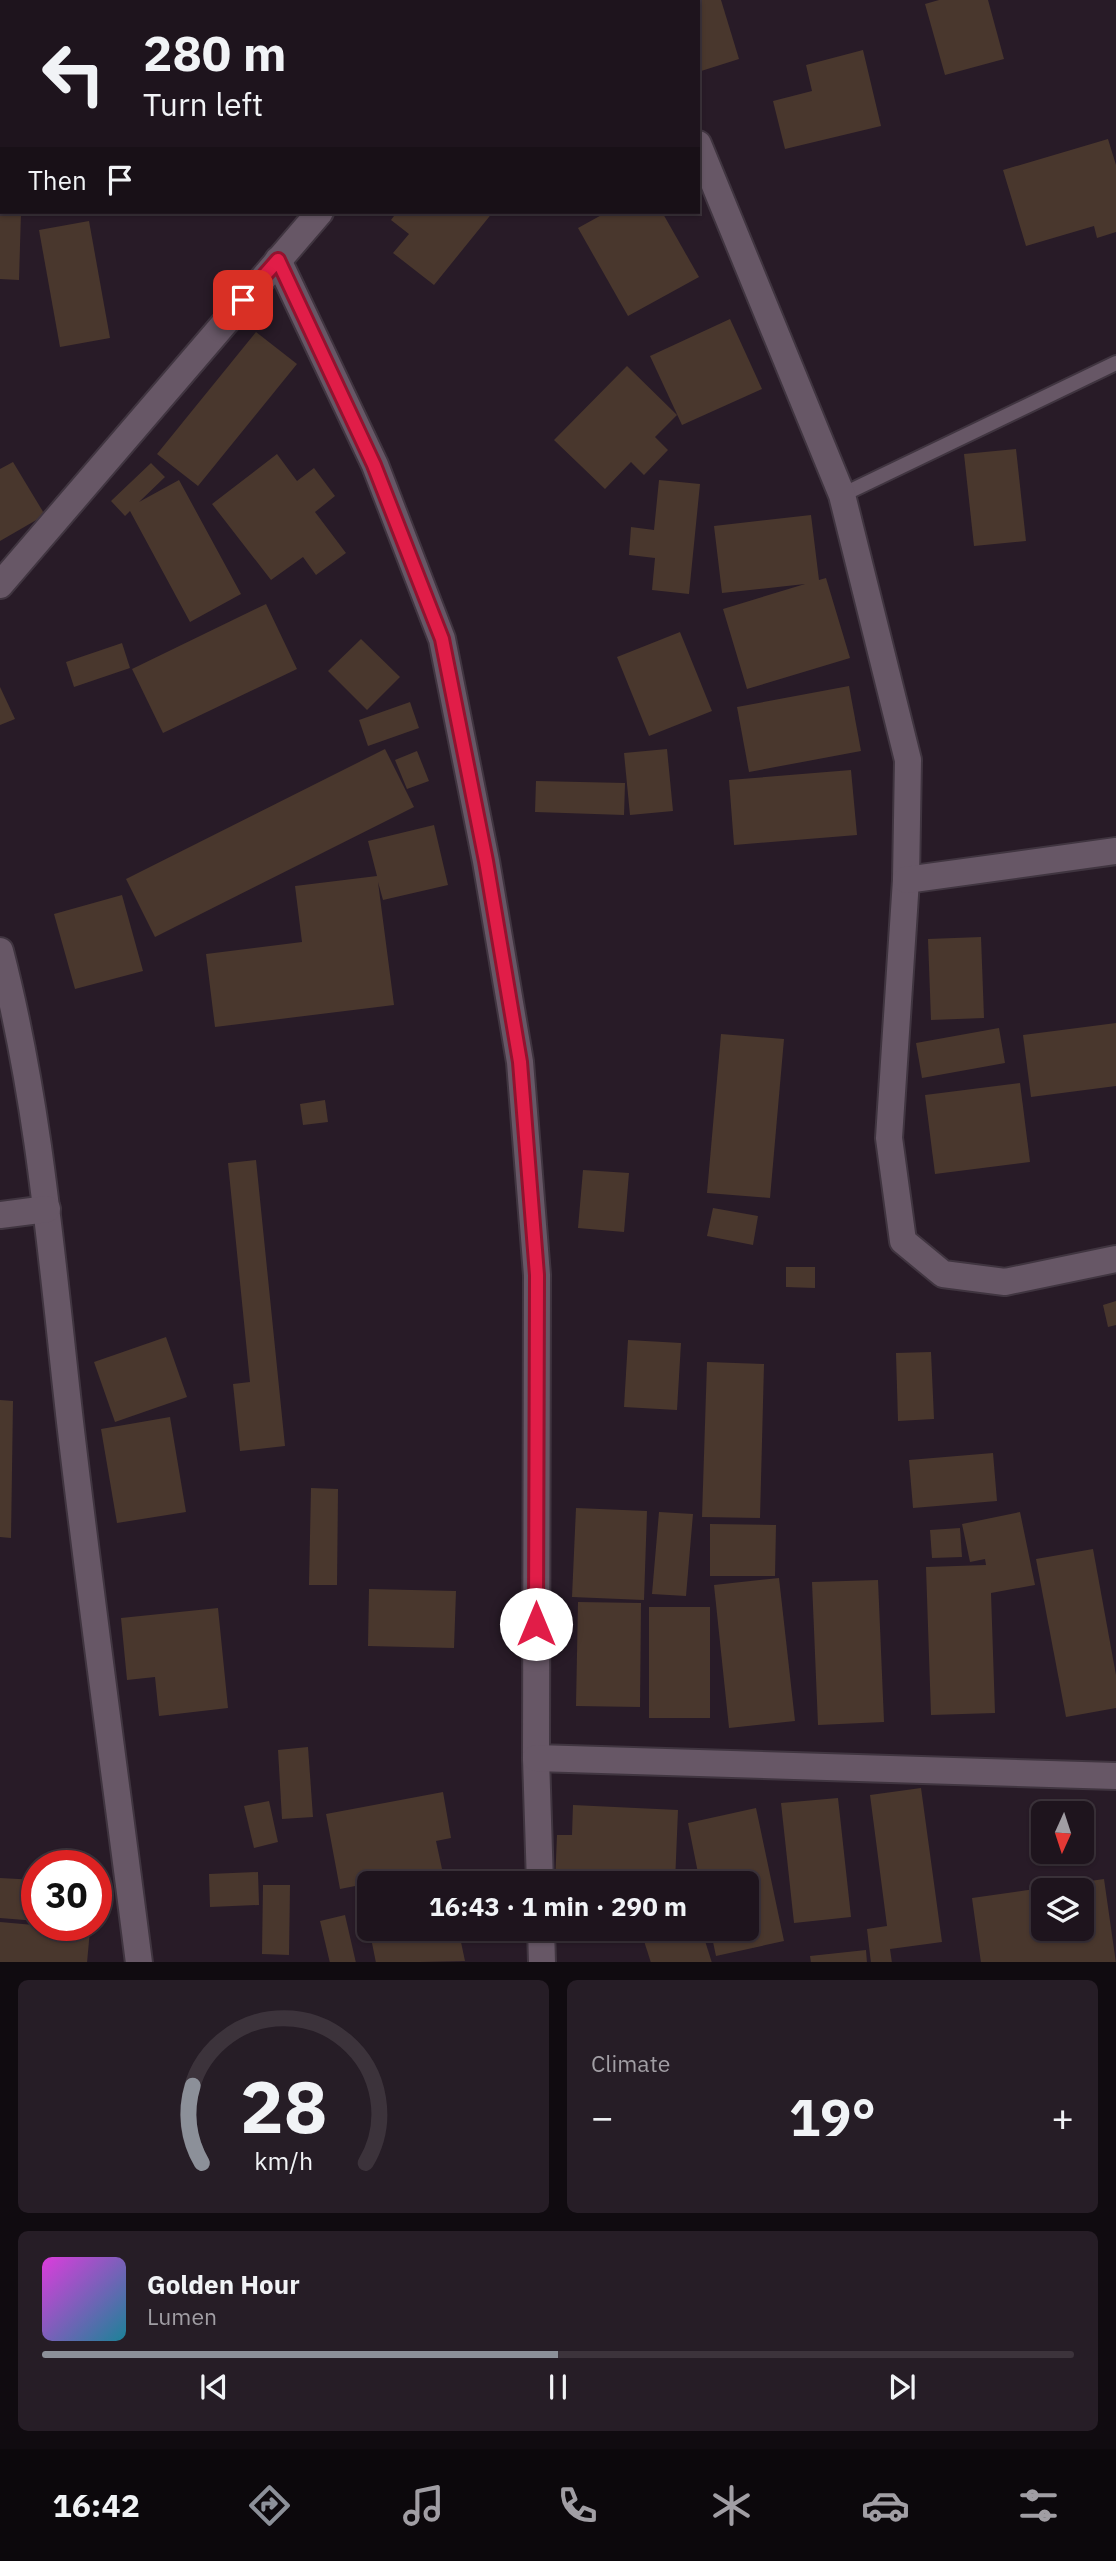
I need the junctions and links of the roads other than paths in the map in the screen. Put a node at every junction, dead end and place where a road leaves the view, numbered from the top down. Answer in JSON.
{"nodes":[{"id":1,"x":700,"y":149,"type":"edge"},
{"id":2,"x":318,"y":214,"type":"edge"},
{"id":3,"x":278,"y":260,"type":"junction"},
{"id":4,"x":1116,"y":363,"type":"edge"},
{"id":5,"x":842,"y":495,"type":"junction"},
{"id":6,"x":0,"y":585,"type":"edge"},
{"id":7,"x":1116,"y":851,"type":"edge"},
{"id":8,"x":906,"y":880,"type":"junction"},
{"id":9,"x":0,"y":951,"type":"edge"},
{"id":10,"x":47,"y":1209,"type":"junction"},
{"id":11,"x":0,"y":1215,"type":"edge"},
{"id":12,"x":1116,"y":1259,"type":"edge"},
{"id":13,"x":536,"y":1758,"type":"junction"},
{"id":14,"x":1116,"y":1776,"type":"edge"},
{"id":15,"x":540,"y":1871,"type":"edge"},
{"id":16,"x":541,"y":1941,"type":"edge"},
{"id":17,"x":139,"y":1962,"type":"edge"},
{"id":18,"x":542,"y":1962,"type":"edge"}],
"edges":[{"from":1,"to":5,"type":"street"},
{"from":2,"to":3,"type":"street"},
{"from":3,"to":6,"type":"street"},
{"from":3,"to":13,"type":"street"},
{"from":4,"to":5,"type":"lane"},
{"from":5,"to":8,"type":"street"},
{"from":7,"to":8,"type":"street"},
{"from":8,"to":12,"type":"street"},
{"from":9,"to":10,"type":"street"},
{"from":10,"to":11,"type":"street"},
{"from":10,"to":17,"type":"street"},
{"from":13,"to":14,"type":"street"},
{"from":13,"to":15,"type":"street"},
{"from":16,"to":18,"type":"street"}]}
